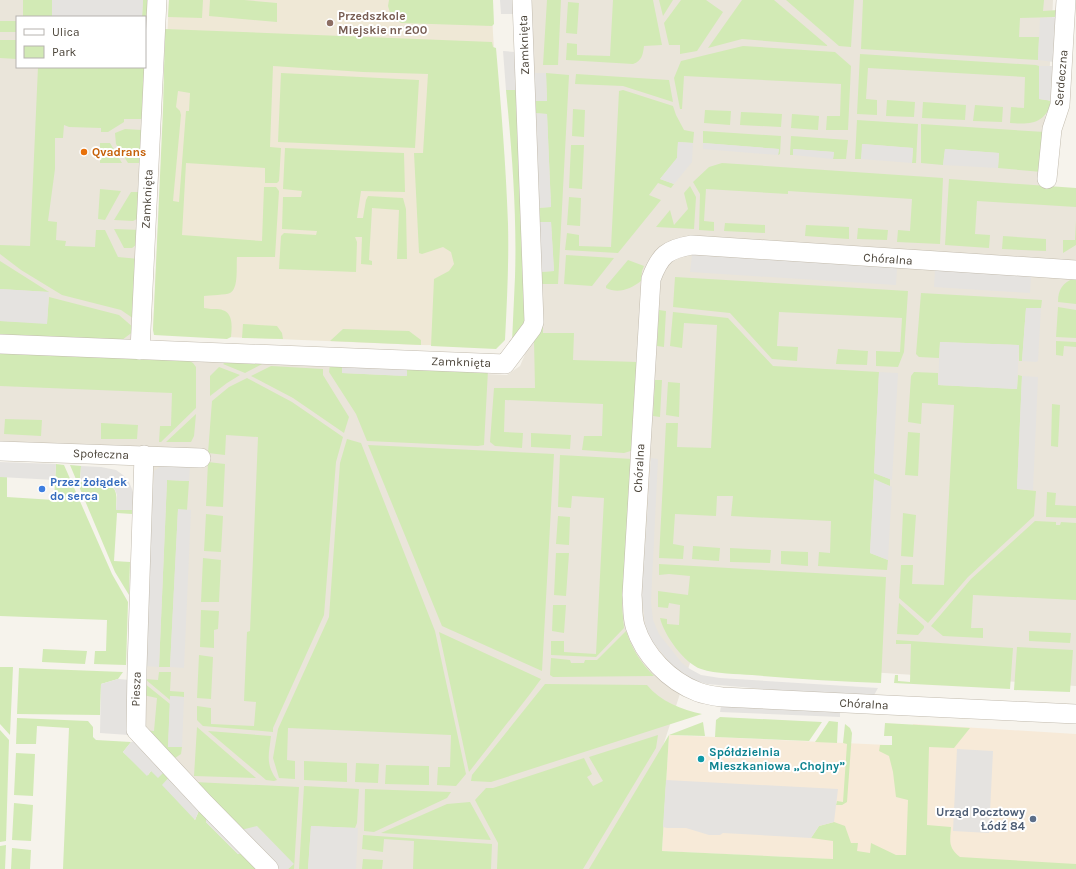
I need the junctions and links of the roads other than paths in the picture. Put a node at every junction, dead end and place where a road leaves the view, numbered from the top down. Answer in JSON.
{"nodes":[{"id":1,"x":157,"y":0,"type":"edge"},
{"id":2,"x":522,"y":0,"type":"edge"},
{"id":3,"x":1066,"y":0,"type":"edge"},
{"id":4,"x":1047,"y":179,"type":"dead end"},
{"id":5,"x":1076,"y":270,"type":"edge"},
{"id":6,"x":0,"y":344,"type":"edge"},
{"id":7,"x":140,"y":350,"type":"junction"},
{"id":8,"x":0,"y":451,"type":"edge"},
{"id":9,"x":144,"y":455,"type":"junction"},
{"id":10,"x":201,"y":458,"type":"dead end"},
{"id":11,"x":1076,"y":714,"type":"edge"},
{"id":12,"x":270,"y":869,"type":"edge"}],
"edges":[{"from":1,"to":7,"type":"street","name":"Zamknięta"},
{"from":2,"to":7,"type":"street","name":"Zamknięta"},
{"from":3,"to":4,"type":"street","name":"Serdeczna"},
{"from":5,"to":11,"type":"street","name":"Chóralna"},
{"from":6,"to":7,"type":"street","name":"Zamknięta"},
{"from":8,"to":9,"type":"street","name":"Społeczna"},
{"from":9,"to":10,"type":"street","name":"Społeczna"},
{"from":9,"to":12,"type":"street","name":"Piesza"}]}
